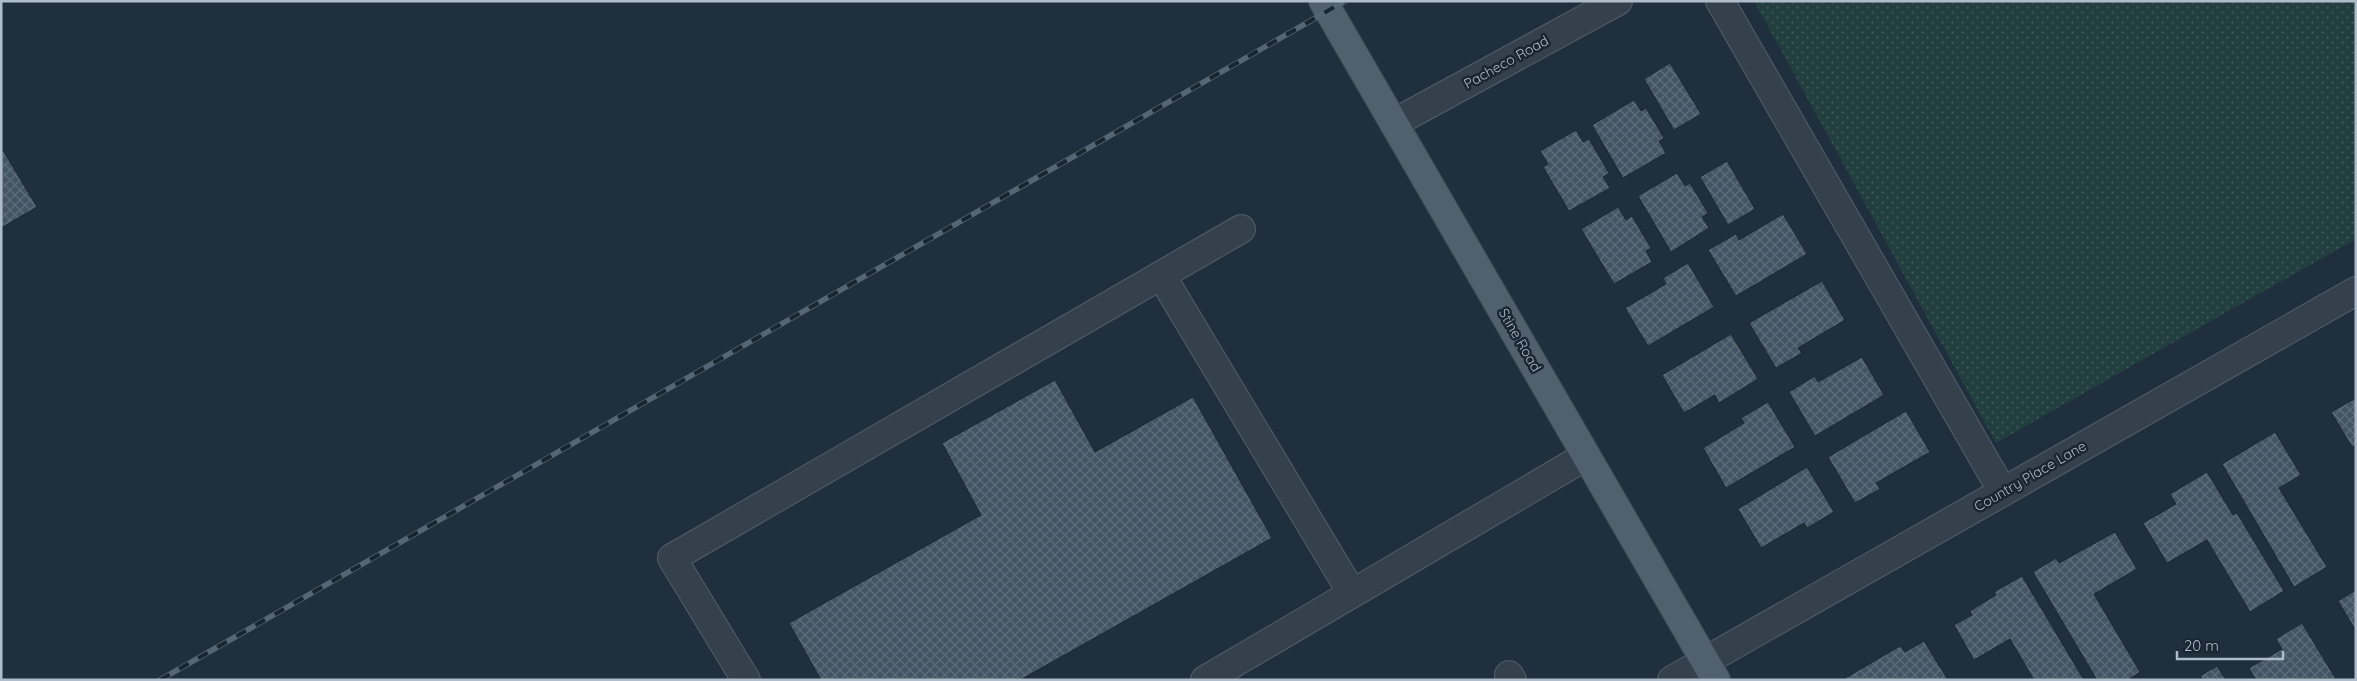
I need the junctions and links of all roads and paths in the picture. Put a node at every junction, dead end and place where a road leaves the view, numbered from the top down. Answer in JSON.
{"nodes":[{"id":1,"x":1323,"y":1,"type":"edge"},
{"id":2,"x":1618,"y":1,"type":"edge"},
{"id":3,"x":1720,"y":1,"type":"edge"},
{"id":4,"x":1394,"y":123,"type":"junction"},
{"id":5,"x":1241,"y":229,"type":"dead end"},
{"id":6,"x":1162,"y":275,"type":"junction"},
{"id":7,"x":2356,"y":291,"type":"edge"},
{"id":8,"x":1586,"y":456,"type":"junction"},
{"id":9,"x":2003,"y":492,"type":"junction"},
{"id":10,"x":1352,"y":593,"type":"junction"},
{"id":11,"x":1710,"y":671,"type":"edge"},
{"id":12,"x":746,"y":680,"type":"edge"},
{"id":13,"x":1206,"y":680,"type":"edge"},
{"id":14,"x":1672,"y":680,"type":"edge"}],
"edges":[{"from":1,"to":4,"type":"main road","name":"Stine Road"},
{"from":2,"to":4,"type":"street","name":"Pacheco Road"},
{"from":3,"to":9,"type":"street"},
{"from":4,"to":8,"type":"main road","name":"Stine Road"},
{"from":5,"to":6,"type":"street"},
{"from":6,"to":10,"type":"street"},
{"from":6,"to":12,"type":"street"},
{"from":7,"to":9,"type":"street","name":"Country Place Lane"},
{"from":8,"to":10,"type":"street"},
{"from":8,"to":11,"type":"main road","name":"Stine Road"},
{"from":9,"to":11,"type":"street","name":"Country Place Lane"},
{"from":10,"to":13,"type":"street"},
{"from":11,"to":14,"type":"street","name":"Country Place Lane"}]}
